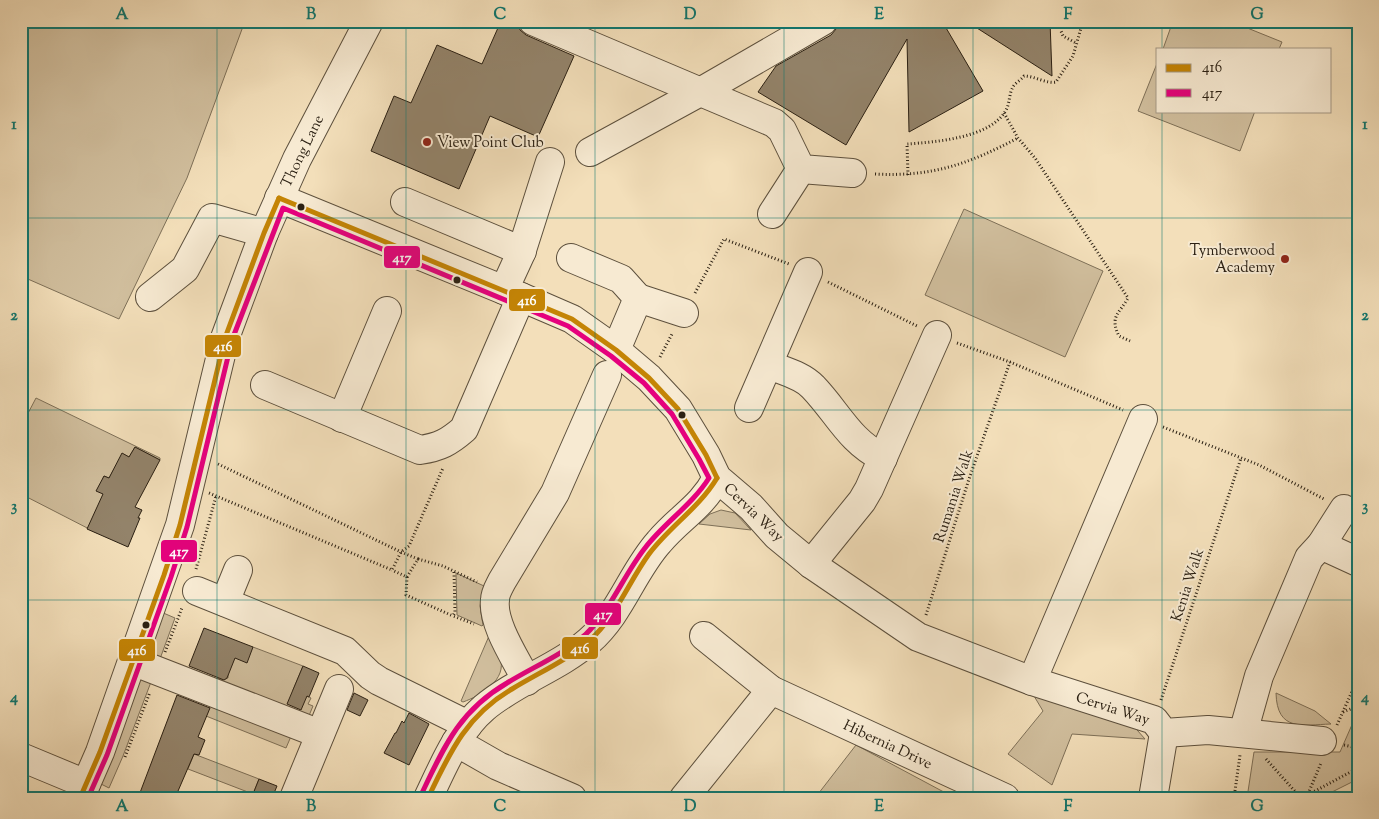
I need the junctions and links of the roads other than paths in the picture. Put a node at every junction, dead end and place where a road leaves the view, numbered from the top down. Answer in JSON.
{"nodes":[{"id":1,"x":369,"y":21,"type":"edge"},
{"id":2,"x":533,"y":21,"type":"edge"},
{"id":3,"x":823,"y":21,"type":"edge"},
{"id":4,"x":700,"y":92,"type":"junction"},
{"id":5,"x":590,"y":152,"type":"dead end"},
{"id":6,"x":550,"y":162,"type":"dead end"},
{"id":7,"x":801,"y":169,"type":"junction"},
{"id":8,"x":852,"y":173,"type":"road end"},
{"id":9,"x":279,"y":198,"type":"junction"},
{"id":10,"x":405,"y":202,"type":"dead end"},
{"id":11,"x":772,"y":214,"type":"dead end"},
{"id":12,"x":264,"y":233,"type":"junction"},
{"id":13,"x":522,"y":251,"type":"junction"},
{"id":14,"x":571,"y":258,"type":"dead end"},
{"id":15,"x":808,"y":272,"type":"dead end"},
{"id":16,"x":513,"y":293,"type":"junction"},
{"id":17,"x":150,"y":297,"type":"dead end"},
{"id":18,"x":638,"y":298,"type":"junction"},
{"id":19,"x":387,"y":311,"type":"dead end"},
{"id":20,"x":684,"y":313,"type":"dead end"},
{"id":21,"x":937,"y":335,"type":"dead end"},
{"id":22,"x":616,"y":350,"type":"junction"},
{"id":23,"x":769,"y":365,"type":"junction"},
{"id":24,"x":607,"y":376,"type":"dead end"},
{"id":25,"x":265,"y":385,"type":"dead end"},
{"id":26,"x":749,"y":408,"type":"dead end"},
{"id":27,"x":342,"y":418,"type":"junction"},
{"id":28,"x":1143,"y":419,"type":"dead end"},
{"id":29,"x":883,"y":458,"type":"junction"},
{"id":30,"x":717,"y":478,"type":"junction"},
{"id":31,"x":1344,"y":509,"type":"dead end"},
{"id":32,"x":1321,"y":545,"type":"junction"},
{"id":33,"x":1358,"y":562,"type":"edge"},
{"id":34,"x":811,"y":564,"type":"junction"},
{"id":35,"x":238,"y":570,"type":"dead end"},
{"id":36,"x":197,"y":591,"type":"dead end"},
{"id":37,"x":225,"y":602,"type":"junction"},
{"id":38,"x":704,"y":636,"type":"dead end"},
{"id":39,"x":132,"y":661,"type":"junction"},
{"id":40,"x":527,"y":680,"type":"junction"},
{"id":41,"x":1032,"y":681,"type":"junction"},
{"id":42,"x":339,"y":689,"type":"dead end"},
{"id":43,"x":770,"y":690,"type":"junction"},
{"id":44,"x":1159,"y":726,"type":"junction"},
{"id":45,"x":320,"y":734,"type":"junction"},
{"id":46,"x":462,"y":734,"type":"junction"},
{"id":47,"x":1243,"y":734,"type":"junction"},
{"id":48,"x":1327,"y":742,"type":"road end"},
{"id":49,"x":21,"y":757,"type":"edge"},
{"id":50,"x":83,"y":791,"type":"edge"},
{"id":51,"x":294,"y":798,"type":"edge"},
{"id":52,"x":428,"y":798,"type":"edge"},
{"id":53,"x":572,"y":798,"type":"edge"},
{"id":54,"x":684,"y":798,"type":"edge"},
{"id":55,"x":1005,"y":798,"type":"edge"},
{"id":56,"x":1153,"y":798,"type":"edge"}],
"edges":[{"from":1,"to":9,"type":"street","name":"Thong Lane"},
{"from":2,"to":4,"type":"street"},
{"from":3,"to":4,"type":"street"},
{"from":4,"to":5,"type":"street"},
{"from":4,"to":7,"type":"street"},
{"from":6,"to":13,"type":"street"},
{"from":7,"to":8,"type":"street"},
{"from":7,"to":11,"type":"street"},
{"from":9,"to":12,"type":"street","name":"Thong Lane"},
{"from":9,"to":16,"type":"street","name":"Cervia Way"},
{"from":10,"to":13,"type":"street"},
{"from":12,"to":17,"type":"street"},
{"from":12,"to":39,"type":"street","name":"Thong Lane"},
{"from":13,"to":16,"type":"street"},
{"from":14,"to":18,"type":"street"},
{"from":15,"to":23,"type":"street"},
{"from":16,"to":22,"type":"street","name":"Cervia Way"},
{"from":16,"to":27,"type":"street"},
{"from":18,"to":20,"type":"street"},
{"from":18,"to":22,"type":"street"},
{"from":19,"to":27,"type":"street"},
{"from":21,"to":29,"type":"street"},
{"from":22,"to":30,"type":"street","name":"Cervia Way"},
{"from":23,"to":26,"type":"street"},
{"from":23,"to":29,"type":"street"},
{"from":24,"to":40,"type":"street"},
{"from":25,"to":27,"type":"street"},
{"from":28,"to":41,"type":"street"},
{"from":29,"to":34,"type":"street"},
{"from":30,"to":34,"type":"street","name":"Cervia Way"},
{"from":30,"to":40,"type":"street"},
{"from":31,"to":32,"type":"street"},
{"from":32,"to":33,"type":"street"},
{"from":32,"to":47,"type":"street"},
{"from":34,"to":41,"type":"street","name":"Cervia Way"},
{"from":35,"to":37,"type":"street"},
{"from":36,"to":37,"type":"street"},
{"from":37,"to":46,"type":"street"},
{"from":38,"to":43,"type":"street","name":"Hibernia Drive"},
{"from":39,"to":45,"type":"street"},
{"from":39,"to":50,"type":"street","name":"Thong Lane"},
{"from":40,"to":46,"type":"street"},
{"from":41,"to":44,"type":"street","name":"Cervia Way"},
{"from":42,"to":45,"type":"street"},
{"from":43,"to":54,"type":"street"},
{"from":43,"to":55,"type":"street","name":"Hibernia Drive"},
{"from":44,"to":47,"type":"street","name":"Cervia Way"},
{"from":44,"to":56,"type":"street"},
{"from":45,"to":51,"type":"street"},
{"from":46,"to":52,"type":"street"},
{"from":46,"to":53,"type":"street"},
{"from":47,"to":48,"type":"street","name":"Cervia Way"},
{"from":49,"to":50,"type":"street"}]}
